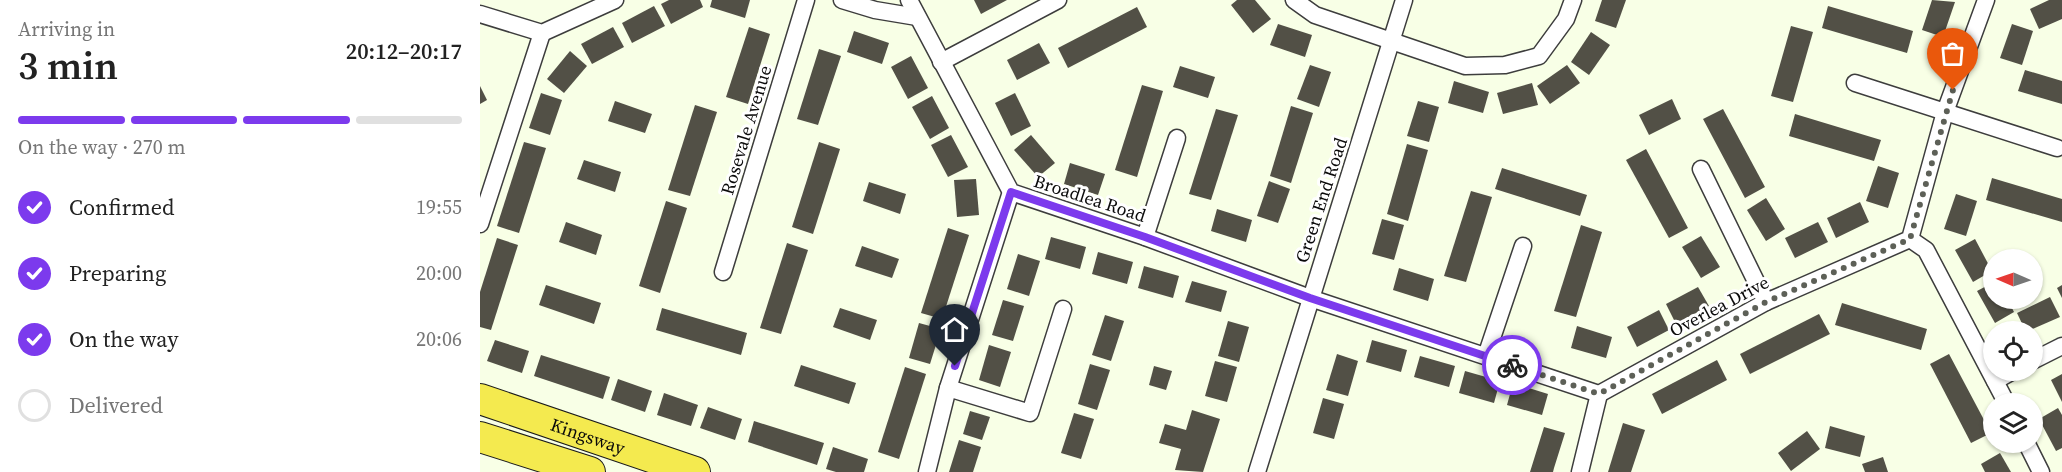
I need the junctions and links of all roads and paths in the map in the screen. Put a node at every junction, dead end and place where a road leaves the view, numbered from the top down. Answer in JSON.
{"nodes":[{"id":1,"x":615,"y":0,"type":"edge"},
{"id":2,"x":806,"y":0,"type":"edge"},
{"id":3,"x":842,"y":0,"type":"edge"},
{"id":4,"x":909,"y":0,"type":"edge"},
{"id":5,"x":1058,"y":0,"type":"edge"},
{"id":6,"x":1294,"y":0,"type":"edge"},
{"id":7,"x":1404,"y":0,"type":"edge"},
{"id":8,"x":1573,"y":0,"type":"edge"},
{"id":9,"x":1988,"y":0,"type":"edge"},
{"id":10,"x":480,"y":14,"type":"edge"},
{"id":11,"x":917,"y":17,"type":"junction"},
{"id":12,"x":542,"y":33,"type":"junction"},
{"id":13,"x":1391,"y":43,"type":"junction"},
{"id":14,"x":941,"y":62,"type":"junction"},
{"id":15,"x":1855,"y":83,"type":"dead end"},
{"id":16,"x":1945,"y":112,"type":"junction"},
{"id":17,"x":1177,"y":138,"type":"dead end"},
{"id":18,"x":2057,"y":148,"type":"dead end"},
{"id":19,"x":1701,"y":169,"type":"dead end"},
{"id":20,"x":1011,"y":192,"type":"junction"},
{"id":21,"x":480,"y":224,"type":"edge"},
{"id":22,"x":1145,"y":237,"type":"junction"},
{"id":23,"x":1910,"y":239,"type":"junction"},
{"id":24,"x":1522,"y":246,"type":"dead end"},
{"id":25,"x":723,"y":272,"type":"dead end"},
{"id":26,"x":1310,"y":298,"type":"junction"},
{"id":27,"x":1766,"y":302,"type":"junction"},
{"id":28,"x":1063,"y":309,"type":"dead end"},
{"id":29,"x":2062,"y":346,"type":"edge"},
{"id":30,"x":1486,"y":356,"type":"junction"},
{"id":31,"x":2043,"y":356,"type":"edge"},
{"id":32,"x":1983,"y":358,"type":"edge"},
{"id":33,"x":1995,"y":381,"type":"edge"},
{"id":34,"x":948,"y":388,"type":"junction"},
{"id":35,"x":2001,"y":393,"type":"edge"},
{"id":36,"x":1599,"y":394,"type":"junction"},
{"id":37,"x":480,"y":399,"type":"edge"},
{"id":38,"x":480,"y":437,"type":"edge"},
{"id":39,"x":2032,"y":453,"type":"edge"},
{"id":40,"x":590,"y":472,"type":"edge"},
{"id":41,"x":695,"y":472,"type":"edge"},
{"id":42,"x":927,"y":472,"type":"edge"},
{"id":43,"x":1257,"y":472,"type":"edge"},
{"id":44,"x":1580,"y":472,"type":"edge"},
{"id":45,"x":2041,"y":472,"type":"edge"}],
"edges":[{"from":1,"to":12,"type":"street"},
{"from":2,"to":25,"type":"street","name":"Rosevale Avenue"},
{"from":3,"to":11,"type":"street"},
{"from":4,"to":11,"type":"street","name":"Broadlea Road"},
{"from":5,"to":14,"type":"street"},
{"from":6,"to":13,"type":"street"},
{"from":7,"to":13,"type":"street","name":"Green End Road"},
{"from":8,"to":13,"type":"street"},
{"from":9,"to":16,"type":"street"},
{"from":10,"to":12,"type":"street"},
{"from":11,"to":14,"type":"street","name":"Broadlea Road"},
{"from":12,"to":21,"type":"street"},
{"from":13,"to":26,"type":"street","name":"Green End Road"},
{"from":14,"to":20,"type":"street","name":"Broadlea Road"},
{"from":15,"to":16,"type":"street"},
{"from":16,"to":18,"type":"street"},
{"from":16,"to":23,"type":"street"},
{"from":17,"to":22,"type":"street"},
{"from":19,"to":27,"type":"street"},
{"from":20,"to":22,"type":"street","name":"Broadlea Road"},
{"from":20,"to":34,"type":"street"},
{"from":22,"to":26,"type":"street","name":"Broadlea Road"},
{"from":23,"to":27,"type":"street","name":"Overlea Drive"},
{"from":23,"to":32,"type":"street"},
{"from":24,"to":30,"type":"street"},
{"from":26,"to":30,"type":"street"},
{"from":26,"to":43,"type":"street","name":"Green End Road"},
{"from":27,"to":36,"type":"street","name":"Overlea Drive"},
{"from":28,"to":34,"type":"street"},
{"from":29,"to":31,"type":"street"},
{"from":30,"to":36,"type":"street"},
{"from":33,"to":35,"type":"street"},
{"from":34,"to":42,"type":"street"},
{"from":36,"to":44,"type":"street"},
{"from":37,"to":41,"type":"highway","name":"Kingsway"},
{"from":38,"to":40,"type":"highway","name":"Kingsway"},
{"from":39,"to":45,"type":"street"}]}
